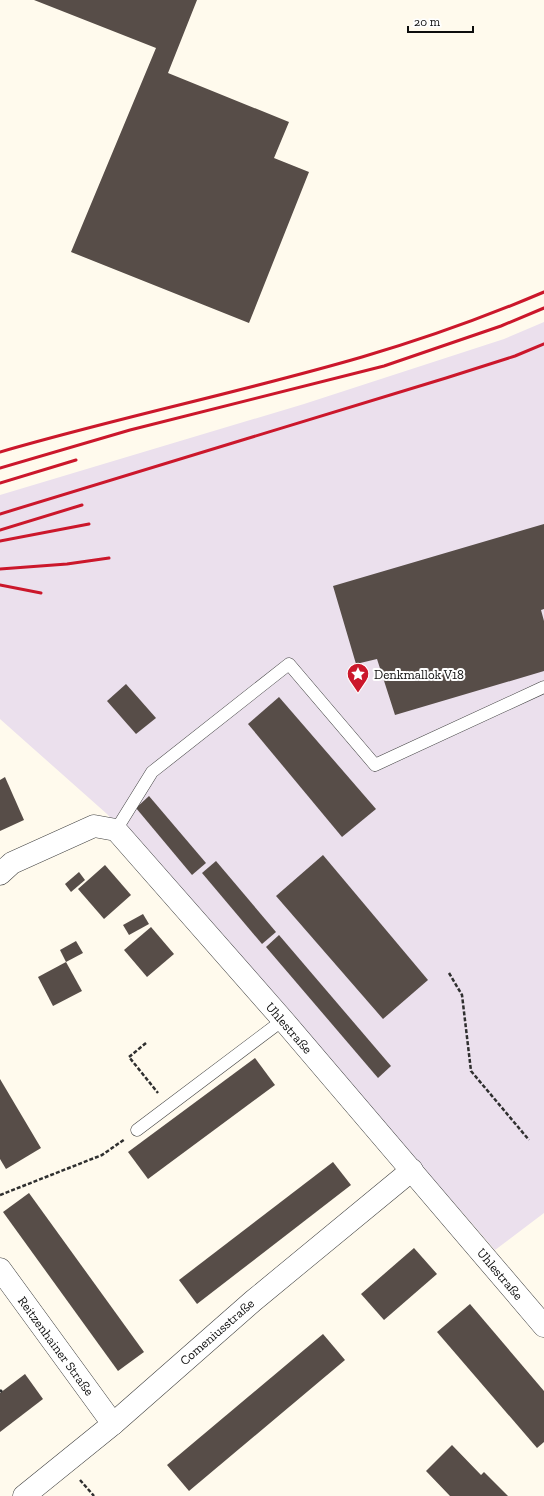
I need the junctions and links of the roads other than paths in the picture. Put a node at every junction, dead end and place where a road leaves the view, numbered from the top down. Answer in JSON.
{"nodes":[{"id":1,"x":544,"y":686,"type":"edge"},
{"id":2,"x":116,"y":830,"type":"junction"},
{"id":3,"x":0,"y":874,"type":"edge"},
{"id":4,"x":283,"y":1020,"type":"junction"},
{"id":5,"x":137,"y":1130,"type":"road end"},
{"id":6,"x":412,"y":1170,"type":"junction"},
{"id":7,"x":0,"y":1269,"type":"edge"},
{"id":8,"x":544,"y":1326,"type":"edge"},
{"id":9,"x":113,"y":1424,"type":"junction"},
{"id":10,"x":24,"y":1496,"type":"edge"}],
"edges":[{"from":1,"to":2,"type":"lane"},
{"from":2,"to":3,"type":"street"},
{"from":2,"to":4,"type":"street","name":"Uhlestraße"},
{"from":4,"to":5,"type":"lane"},
{"from":4,"to":6,"type":"street","name":"Uhlestraße"},
{"from":6,"to":8,"type":"street","name":"Uhlestraße"},
{"from":6,"to":9,"type":"street","name":"Comeniusstraße"},
{"from":7,"to":9,"type":"street","name":"Reitzenhainer Straße"},
{"from":9,"to":10,"type":"street","name":"Comeniusstraße"}]}
